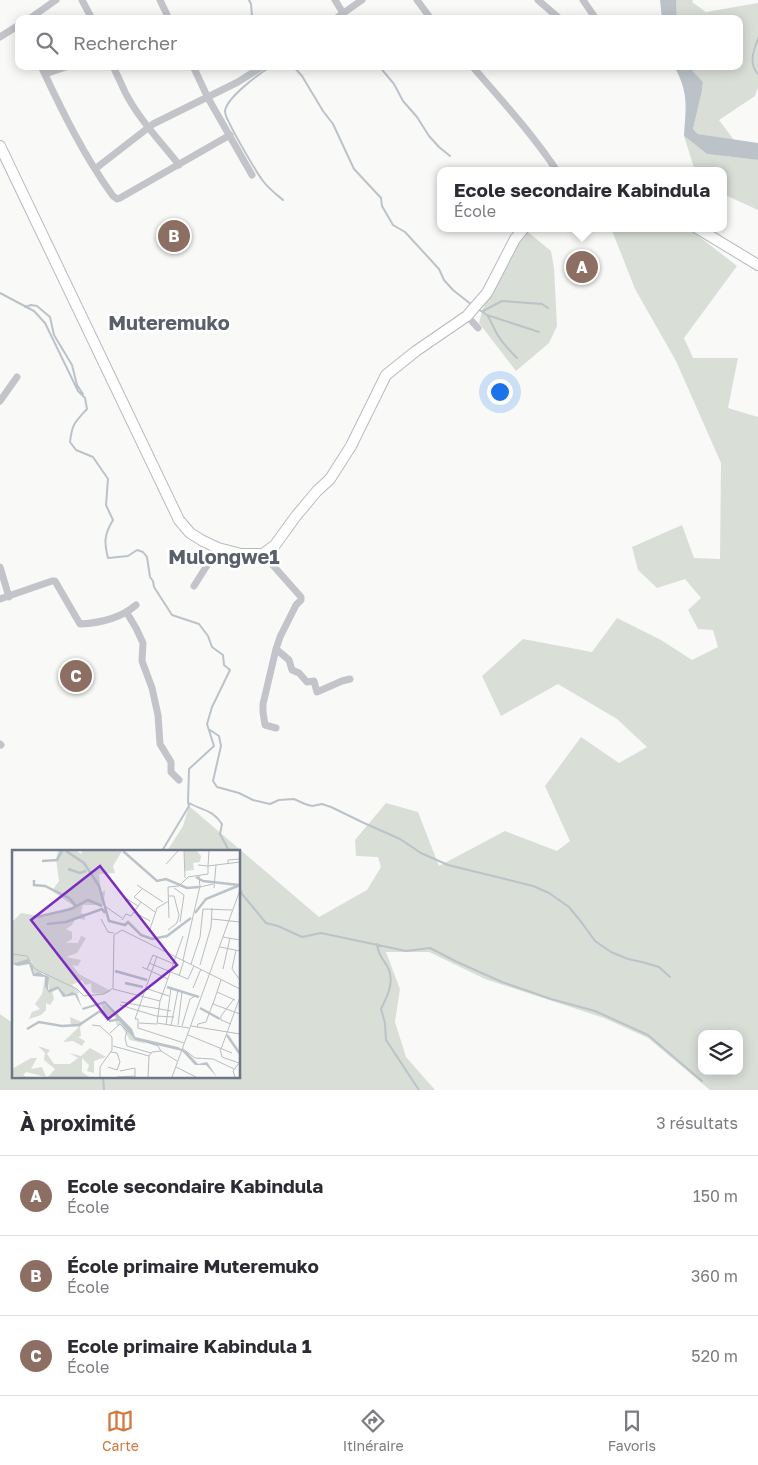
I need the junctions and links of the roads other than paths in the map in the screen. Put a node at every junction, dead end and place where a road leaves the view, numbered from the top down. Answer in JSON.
{"nodes":[{"id":1,"x":56,"y":0,"type":"edge"},
{"id":2,"x":82,"y":0,"type":"edge"},
{"id":3,"x":160,"y":0,"type":"edge"},
{"id":4,"x":335,"y":0,"type":"edge"},
{"id":5,"x":362,"y":0,"type":"edge"},
{"id":6,"x":417,"y":0,"type":"edge"},
{"id":7,"x":538,"y":0,"type":"edge"},
{"id":8,"x":583,"y":0,"type":"edge"},
{"id":9,"x":344,"y":13,"type":"junction"},
{"id":10,"x":35,"y":15,"type":"edge"},
{"id":11,"x":90,"y":15,"type":"edge"},
{"id":12,"x":167,"y":15,"type":"edge"},
{"id":13,"x":341,"y":15,"type":"edge"},
{"id":14,"x":428,"y":15,"type":"edge"},
{"id":15,"x":555,"y":15,"type":"edge"},
{"id":16,"x":593,"y":15,"type":"edge"},
{"id":17,"x":15,"y":28,"type":"edge"},
{"id":18,"x":0,"y":37,"type":"edge"},
{"id":19,"x":43,"y":70,"type":"edge"},
{"id":20,"x":56,"y":70,"type":"edge"},
{"id":21,"x":115,"y":70,"type":"edge"},
{"id":22,"x":195,"y":70,"type":"edge"},
{"id":23,"x":257,"y":70,"type":"edge"},
{"id":24,"x":476,"y":70,"type":"edge"},
{"id":25,"x":45,"y":74,"type":"junction"},
{"id":26,"x":208,"y":98,"type":"junction"},
{"id":27,"x":149,"y":127,"type":"junction"},
{"id":28,"x":230,"y":135,"type":"junction"},
{"id":29,"x":0,"y":146,"type":"edge"},
{"id":30,"x":179,"y":165,"type":"junction"},
{"id":31,"x":554,"y":167,"type":"edge"},
{"id":32,"x":95,"y":169,"type":"junction"},
{"id":33,"x":252,"y":175,"type":"dead end"},
{"id":34,"x":521,"y":232,"type":"edge"},
{"id":35,"x":704,"y":232,"type":"edge"},
{"id":36,"x":758,"y":265,"type":"edge"},
{"id":37,"x":467,"y":316,"type":"junction"},
{"id":38,"x":478,"y":328,"type":"dead end"},
{"id":39,"x":17,"y":377,"type":"dead end"},
{"id":40,"x":0,"y":401,"type":"edge"},
{"id":41,"x":218,"y":548,"type":"junction"},
{"id":42,"x":263,"y":554,"type":"junction"},
{"id":43,"x":0,"y":567,"type":"edge"},
{"id":44,"x":194,"y":586,"type":"dead end"},
{"id":45,"x":9,"y":597,"type":"junction"},
{"id":46,"x":0,"y":599,"type":"edge"},
{"id":47,"x":136,"y":605,"type":"dead end"},
{"id":48,"x":127,"y":613,"type":"junction"},
{"id":49,"x":276,"y":649,"type":"junction"},
{"id":50,"x":350,"y":679,"type":"dead end"},
{"id":51,"x":276,"y":728,"type":"dead end"},
{"id":52,"x":179,"y":780,"type":"dead end"}],
"edges":[{"from":1,"to":10,"type":"street"},
{"from":2,"to":11,"type":"street"},
{"from":3,"to":12,"type":"street"},
{"from":4,"to":9,"type":"street"},
{"from":5,"to":9,"type":"street"},
{"from":6,"to":14,"type":"street"},
{"from":7,"to":15,"type":"street"},
{"from":8,"to":16,"type":"street"},
{"from":9,"to":13,"type":"street"},
{"from":17,"to":18,"type":"street"},
{"from":19,"to":25,"type":"street"},
{"from":20,"to":25,"type":"street"},
{"from":21,"to":27,"type":"street"},
{"from":22,"to":26,"type":"street"},
{"from":23,"to":26,"type":"street"},
{"from":24,"to":31,"type":"street"},
{"from":25,"to":32,"type":"street"},
{"from":26,"to":27,"type":"street"},
{"from":26,"to":28,"type":"street"},
{"from":27,"to":30,"type":"street"},
{"from":27,"to":32,"type":"street"},
{"from":28,"to":30,"type":"street"},
{"from":28,"to":33,"type":"street"},
{"from":29,"to":41,"type":"street"},
{"from":30,"to":32,"type":"street"},
{"from":34,"to":37,"type":"street"},
{"from":35,"to":36,"type":"street"},
{"from":37,"to":38,"type":"street"},
{"from":37,"to":42,"type":"street"},
{"from":39,"to":40,"type":"street"},
{"from":41,"to":42,"type":"street"},
{"from":41,"to":44,"type":"street"},
{"from":42,"to":49,"type":"street"},
{"from":43,"to":45,"type":"street"},
{"from":45,"to":46,"type":"street"},
{"from":45,"to":48,"type":"street"},
{"from":47,"to":48,"type":"street"},
{"from":48,"to":52,"type":"street"},
{"from":49,"to":50,"type":"street"},
{"from":49,"to":51,"type":"street"}]}
